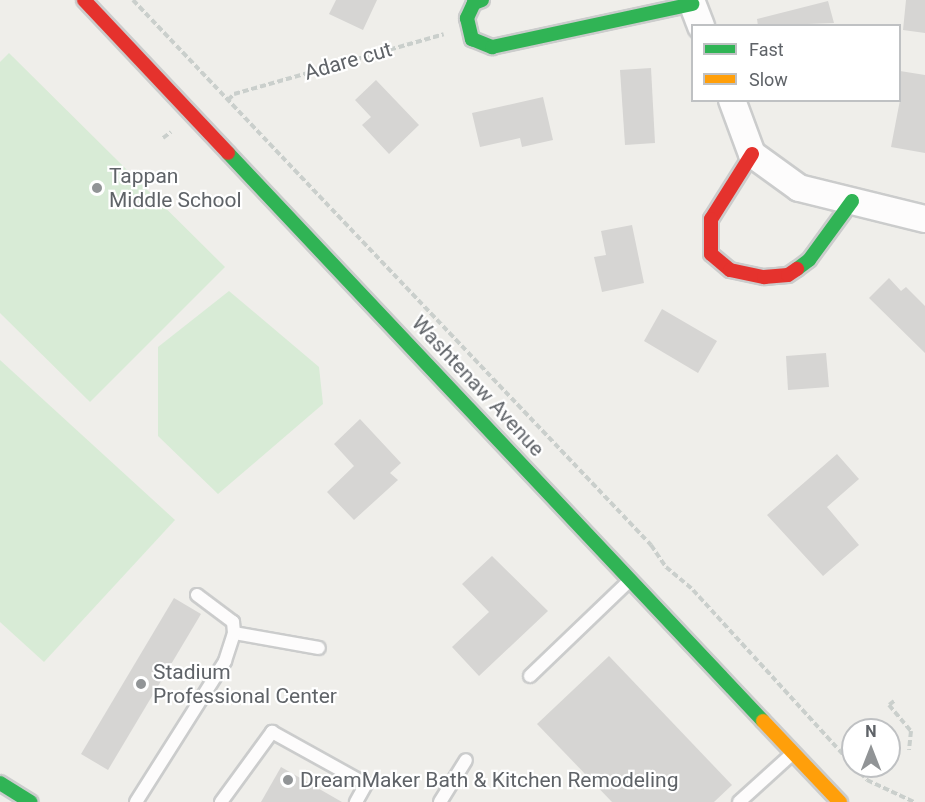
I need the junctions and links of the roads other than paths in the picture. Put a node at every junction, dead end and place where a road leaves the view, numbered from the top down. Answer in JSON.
{"nodes":[{"id":1,"x":84,"y":0,"type":"edge"},
{"id":2,"x":482,"y":0,"type":"edge"},
{"id":3,"x":695,"y":10,"type":"edge"},
{"id":4,"x":733,"y":102,"type":"edge"},
{"id":5,"x":752,"y":154,"type":"junction"},
{"id":6,"x":852,"y":201,"type":"junction"},
{"id":7,"x":925,"y":219,"type":"edge"},
{"id":8,"x":630,"y":580,"type":"junction"},
{"id":9,"x":197,"y":596,"type":"dead end"},
{"id":10,"x":234,"y":633,"type":"junction"},
{"id":11,"x":319,"y":648,"type":"dead end"},
{"id":12,"x":531,"y":676,"type":"dead end"},
{"id":13,"x":793,"y":753,"type":"junction"},
{"id":14,"x":466,"y":760,"type":"dead end"},
{"id":15,"x":0,"y":783,"type":"edge"},
{"id":16,"x":31,"y":802,"type":"edge"},
{"id":17,"x":136,"y":802,"type":"edge"},
{"id":18,"x":221,"y":802,"type":"edge"},
{"id":19,"x":356,"y":802,"type":"edge"},
{"id":20,"x":440,"y":802,"type":"edge"},
{"id":21,"x":740,"y":802,"type":"edge"},
{"id":22,"x":840,"y":802,"type":"edge"}],
"edges":[{"from":1,"to":8,"type":"main road","name":"Washtenaw Avenue"},
{"from":2,"to":3,"type":"main road"},
{"from":4,"to":5,"type":"street"},
{"from":5,"to":6,"type":"street"},
{"from":5,"to":6,"type":"main road"},
{"from":6,"to":7,"type":"street"},
{"from":8,"to":12,"type":"lane"},
{"from":8,"to":13,"type":"main road","name":"Washtenaw Avenue"},
{"from":9,"to":10,"type":"lane"},
{"from":10,"to":11,"type":"lane"},
{"from":10,"to":17,"type":"lane"},
{"from":13,"to":21,"type":"lane"},
{"from":13,"to":22,"type":"main road","name":"Washtenaw Avenue"},
{"from":14,"to":20,"type":"lane"},
{"from":15,"to":16,"type":"main road"},
{"from":18,"to":19,"type":"lane"}]}
